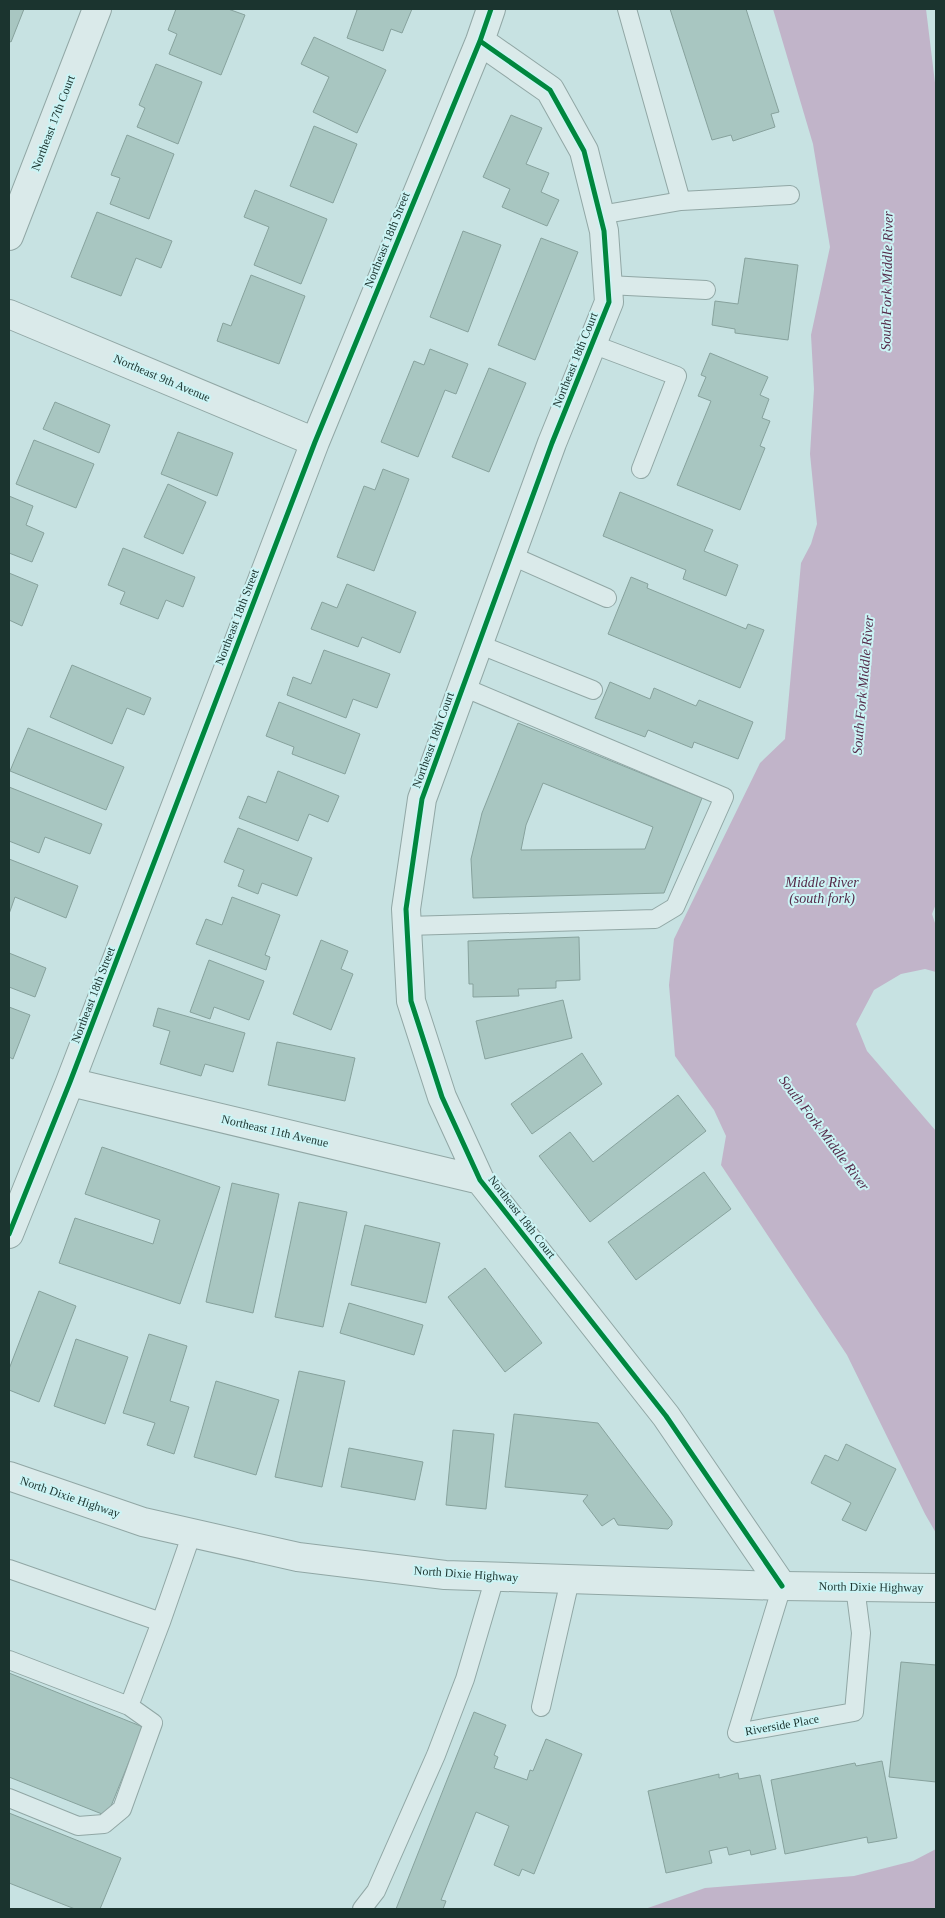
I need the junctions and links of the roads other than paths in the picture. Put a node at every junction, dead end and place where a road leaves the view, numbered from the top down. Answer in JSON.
{"nodes":[{"id":1,"x":96,"y":9,"type":"edge"},
{"id":2,"x":491,"y":9,"type":"edge"},
{"id":3,"x":627,"y":9,"type":"edge"},
{"id":4,"x":480,"y":40,"type":"junction"},
{"id":5,"x":790,"y":195,"type":"dead end"},
{"id":6,"x":681,"y":201,"type":"junction"},
{"id":7,"x":600,"y":215,"type":"junction"},
{"id":8,"x":9,"y":236,"type":"edge"},
{"id":9,"x":608,"y":286,"type":"junction"},
{"id":10,"x":706,"y":290,"type":"dead end"},
{"id":11,"x":9,"y":314,"type":"edge"},
{"id":12,"x":592,"y":344,"type":"junction"},
{"id":13,"x":315,"y":442,"type":"junction"},
{"id":14,"x":641,"y":469,"type":"dead end"},
{"id":15,"x":510,"y":555,"type":"junction"},
{"id":16,"x":607,"y":598,"type":"dead end"},
{"id":17,"x":478,"y":644,"type":"junction"},
{"id":18,"x":463,"y":687,"type":"junction"},
{"id":19,"x":593,"y":690,"type":"dead end"},
{"id":20,"x":407,"y":926,"type":"junction"},
{"id":21,"x":70,"y":1082,"type":"junction"},
{"id":22,"x":480,"y":1180,"type":"junction"},
{"id":23,"x":14,"y":1207,"type":"edge"},
{"id":24,"x":9,"y":1234,"type":"edge"},
{"id":25,"x":9,"y":1476,"type":"edge"},
{"id":26,"x":192,"y":1533,"type":"junction"},
{"id":27,"x":9,"y":1569,"type":"edge"},
{"id":28,"x":495,"y":1577,"type":"junction"},
{"id":29,"x":570,"y":1580,"type":"junction"},
{"id":30,"x":782,"y":1586,"type":"junction"},
{"id":31,"x":854,"y":1587,"type":"junction"},
{"id":32,"x":936,"y":1588,"type":"edge"},
{"id":33,"x":160,"y":1622,"type":"junction"},
{"id":34,"x":9,"y":1660,"type":"edge"},
{"id":35,"x":129,"y":1706,"type":"junction"},
{"id":36,"x":541,"y":1708,"type":"dead end"},
{"id":37,"x":9,"y":1798,"type":"edge"},
{"id":38,"x":362,"y":1909,"type":"edge"}],
"edges":[{"from":1,"to":8,"type":"street","name":"Northeast 17th Court"},
{"from":2,"to":4,"type":"street","name":"Northeast 18th Street"},
{"from":3,"to":6,"type":"lane"},
{"from":4,"to":7,"type":"street","name":"Northeast 18th Court"},
{"from":4,"to":13,"type":"street","name":"Northeast 18th Street"},
{"from":5,"to":6,"type":"lane"},
{"from":6,"to":7,"type":"lane"},
{"from":7,"to":9,"type":"street","name":"Northeast 18th Court"},
{"from":9,"to":10,"type":"lane"},
{"from":9,"to":12,"type":"street","name":"Northeast 18th Court"},
{"from":11,"to":13,"type":"street","name":"Northeast 9th Avenue"},
{"from":12,"to":14,"type":"lane"},
{"from":12,"to":15,"type":"street","name":"Northeast 18th Court"},
{"from":13,"to":21,"type":"street","name":"Northeast 18th Street"},
{"from":15,"to":16,"type":"lane"},
{"from":15,"to":17,"type":"street","name":"Northeast 18th Court"},
{"from":17,"to":18,"type":"street","name":"Northeast 18th Court"},
{"from":17,"to":19,"type":"lane"},
{"from":18,"to":20,"type":"street","name":"Northeast 18th Court"},
{"from":18,"to":20,"type":"lane"},
{"from":20,"to":22,"type":"street","name":"Northeast 18th Court"},
{"from":21,"to":22,"type":"street","name":"Northeast 11th Avenue"},
{"from":21,"to":23,"type":"street","name":"Northeast 18th Street"},
{"from":22,"to":30,"type":"street","name":"Northeast 18th Court"},
{"from":23,"to":24,"type":"street","name":"Northeast 18th Street"},
{"from":25,"to":26,"type":"street","name":"North Dixie Highway"},
{"from":26,"to":28,"type":"street","name":"North Dixie Highway"},
{"from":26,"to":33,"type":"lane"},
{"from":27,"to":33,"type":"lane"},
{"from":28,"to":29,"type":"street","name":"North Dixie Highway"},
{"from":28,"to":38,"type":"lane"},
{"from":29,"to":30,"type":"street","name":"North Dixie Highway"},
{"from":29,"to":36,"type":"lane"},
{"from":30,"to":31,"type":"street","name":"North Dixie Highway"},
{"from":30,"to":31,"type":"lane","name":"Riverside Place"},
{"from":31,"to":32,"type":"street","name":"North Dixie Highway"},
{"from":33,"to":35,"type":"lane"},
{"from":34,"to":35,"type":"lane"},
{"from":35,"to":37,"type":"lane"}]}
